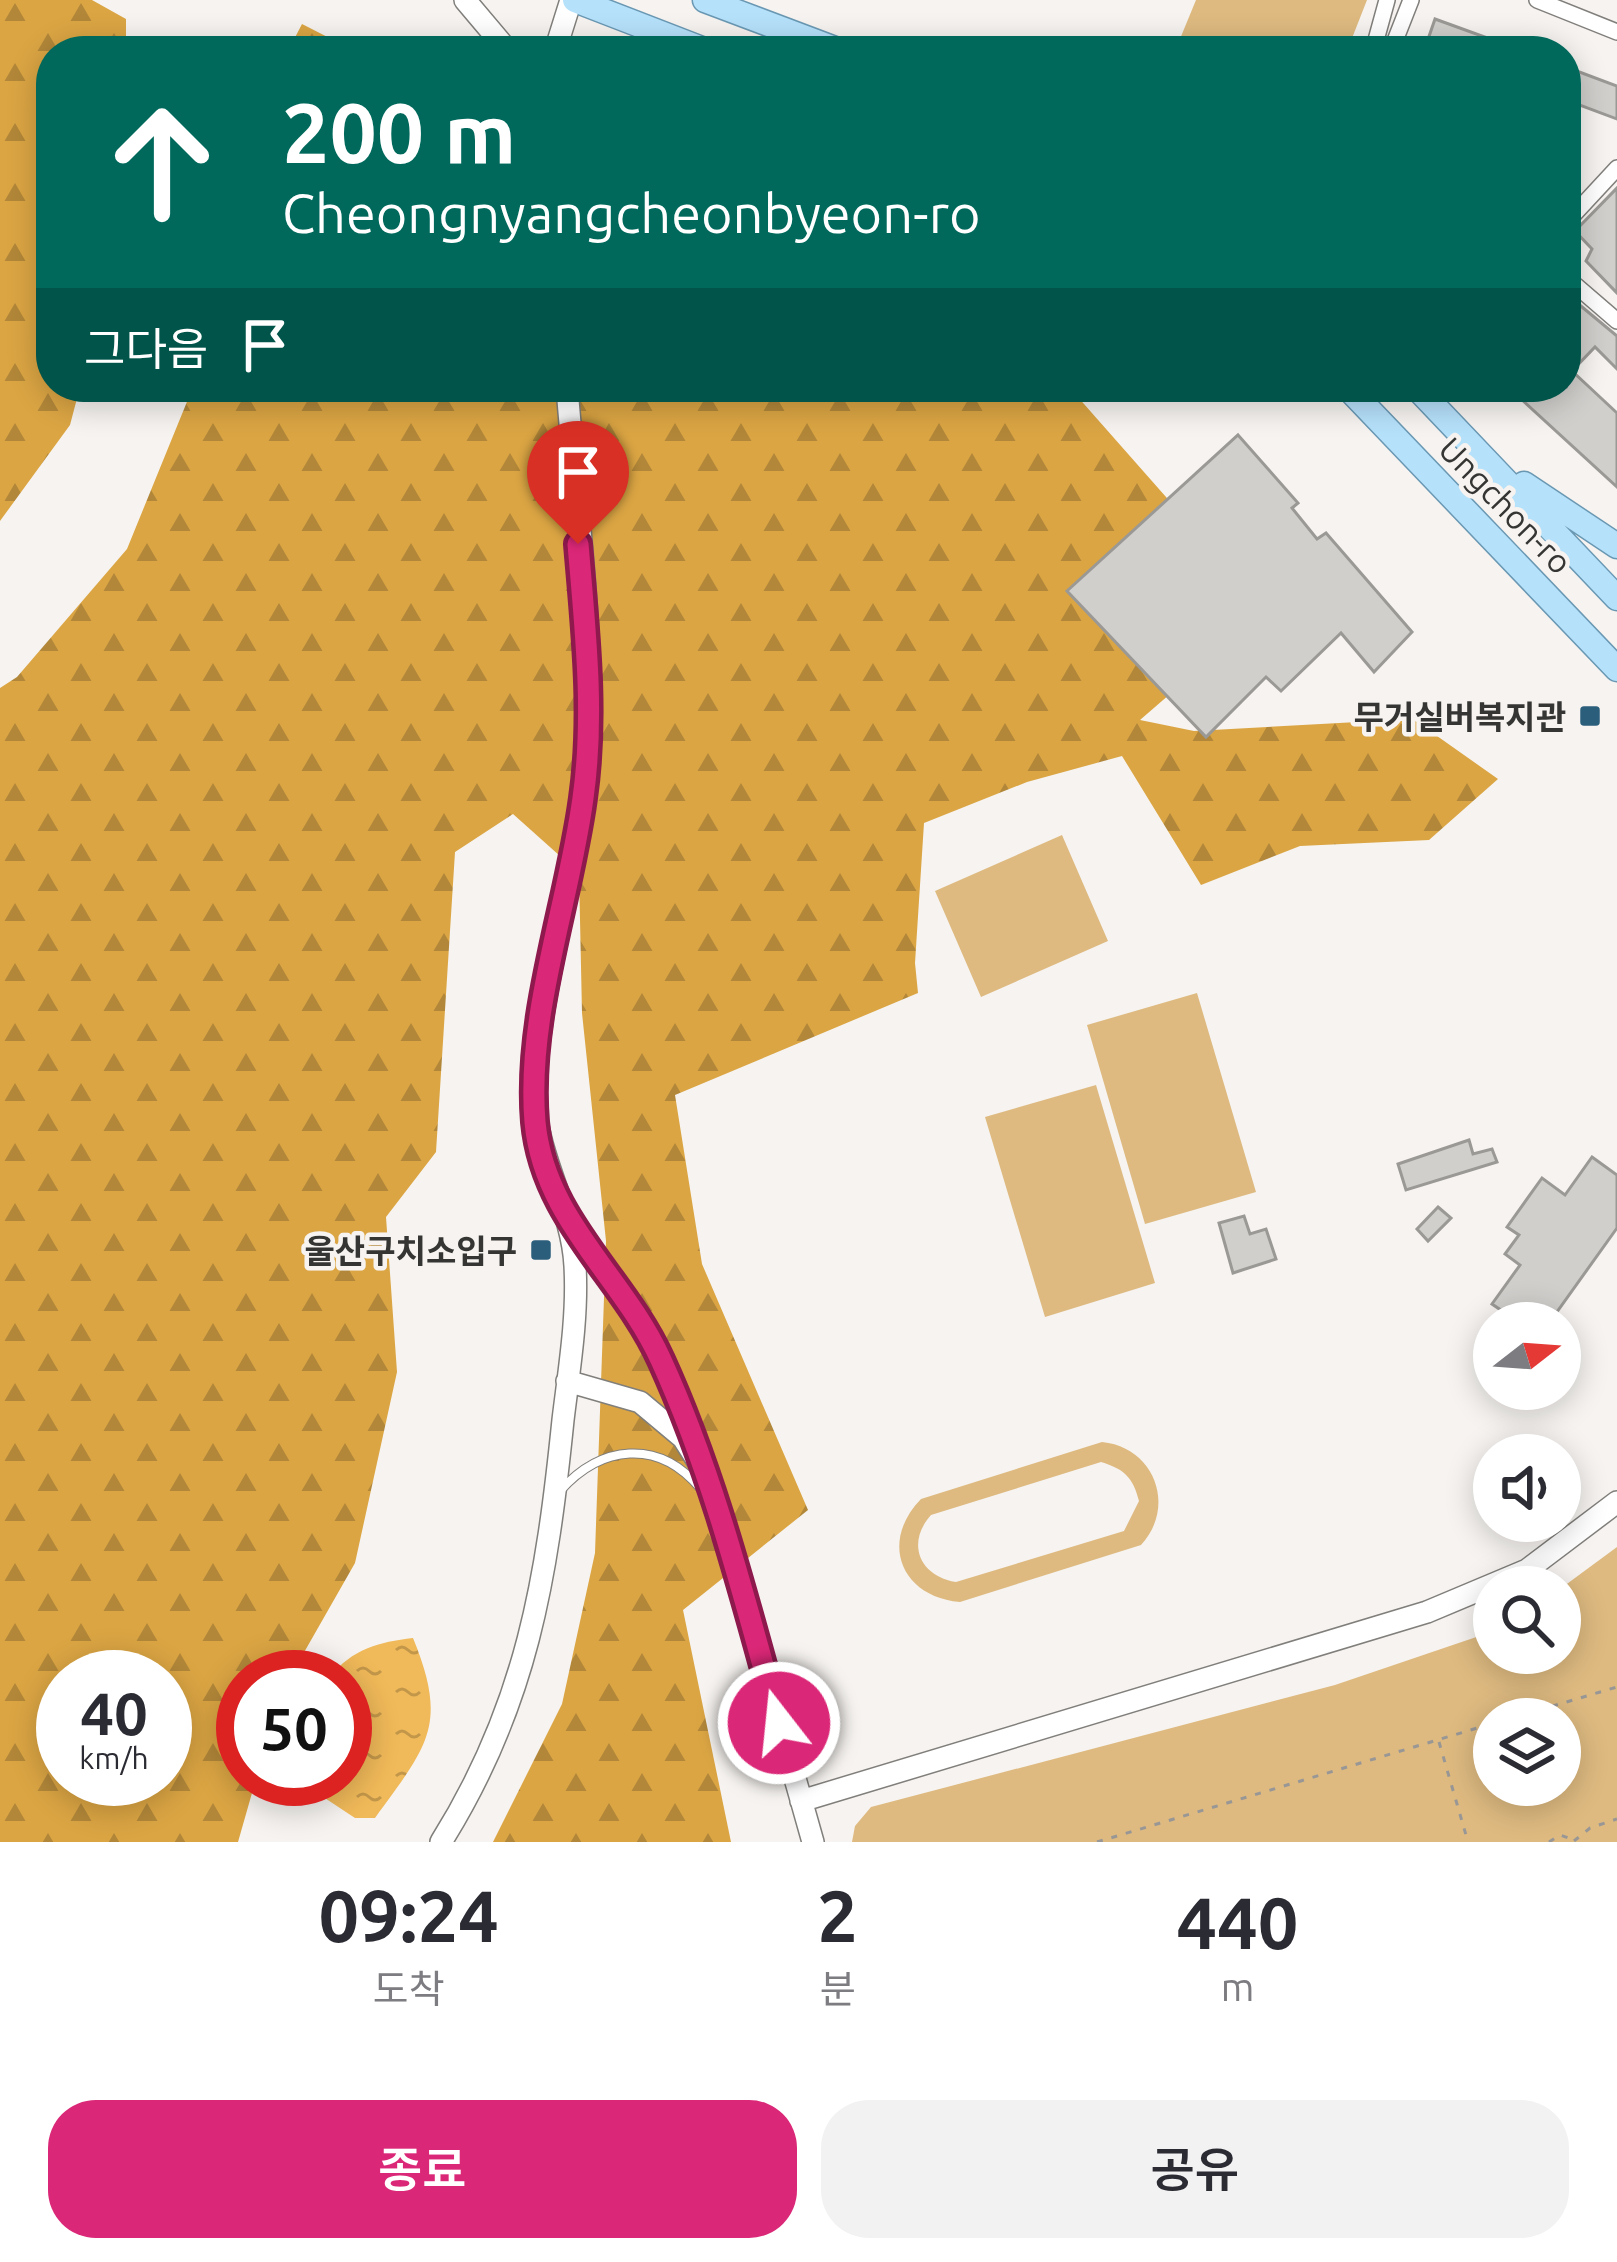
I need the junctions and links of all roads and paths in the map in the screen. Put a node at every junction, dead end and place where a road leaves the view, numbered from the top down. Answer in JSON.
{"nodes":[{"id":1,"x":465,"y":0,"type":"edge"},
{"id":2,"x":573,"y":0,"type":"edge"},
{"id":3,"x":705,"y":0,"type":"edge"},
{"id":4,"x":1387,"y":0,"type":"edge"},
{"id":5,"x":1411,"y":0,"type":"edge"},
{"id":6,"x":1537,"y":0,"type":"edge"},
{"id":7,"x":1617,"y":32,"type":"edge"},
{"id":8,"x":495,"y":36,"type":"edge"},
{"id":9,"x":560,"y":36,"type":"edge"},
{"id":10,"x":668,"y":36,"type":"edge"},
{"id":11,"x":800,"y":36,"type":"edge"},
{"id":12,"x":1377,"y":36,"type":"edge"},
{"id":13,"x":1396,"y":36,"type":"edge"},
{"id":14,"x":1617,"y":168,"type":"edge"},
{"id":15,"x":1581,"y":207,"type":"edge"},
{"id":16,"x":1581,"y":290,"type":"edge"},
{"id":17,"x":1617,"y":321,"type":"edge"},
{"id":18,"x":568,"y":402,"type":"edge"},
{"id":19,"x":1361,"y":402,"type":"edge"},
{"id":20,"x":1430,"y":402,"type":"edge"},
{"id":21,"x":1481,"y":456,"type":"junction"},
{"id":22,"x":1617,"y":546,"type":"edge"},
{"id":23,"x":1617,"y":598,"type":"edge"},
{"id":24,"x":1617,"y":669,"type":"edge"},
{"id":25,"x":561,"y":1212,"type":"junction"},
{"id":26,"x":568,"y":1381,"type":"junction"},
{"id":27,"x":702,"y":1468,"type":"junction"},
{"id":28,"x":555,"y":1497,"type":"junction"},
{"id":29,"x":1617,"y":1502,"type":"edge"},
{"id":30,"x":726,"y":1534,"type":"junction"},
{"id":31,"x":1617,"y":1687,"type":"edge"},
{"id":32,"x":1580,"y":1698,"type":"edge"},
{"id":33,"x":1473,"y":1730,"type":"edge"},
{"id":34,"x":1438,"y":1740,"type":"junction"},
{"id":35,"x":801,"y":1801,"type":"junction"},
{"id":36,"x":1617,"y":1819,"type":"edge"},
{"id":37,"x":1574,"y":1841,"type":"edge"},
{"id":38,"x":440,"y":1842,"type":"edge"},
{"id":39,"x":813,"y":1842,"type":"edge"},
{"id":40,"x":1097,"y":1842,"type":"edge"},
{"id":41,"x":1468,"y":1842,"type":"edge"},
{"id":42,"x":1549,"y":1842,"type":"edge"}],
"edges":[{"from":1,"to":8,"type":"main road"},
{"from":2,"to":9,"type":"main road"},
{"from":2,"to":10,"type":"main road"},
{"from":3,"to":11,"type":"main road"},
{"from":4,"to":12,"type":"street"},
{"from":5,"to":13,"type":"street"},
{"from":6,"to":7,"type":"street"},
{"from":14,"to":15,"type":"street"},
{"from":16,"to":17,"type":"street"},
{"from":18,"to":25,"type":"main road"},
{"from":19,"to":24,"type":"main road","name":"Ungchon-ro"},
{"from":20,"to":21,"type":"main road","name":"Ungchon-ro"},
{"from":21,"to":22,"type":"main road"},
{"from":21,"to":23,"type":"main road","name":"Ungchon-ro"},
{"from":25,"to":26,"type":"main road"},
{"from":25,"to":27,"type":"lane"},
{"from":26,"to":27,"type":"main road"},
{"from":26,"to":28,"type":"main road"},
{"from":27,"to":30,"type":"main road"},
{"from":28,"to":30,"type":"lane"},
{"from":28,"to":38,"type":"main road"},
{"from":29,"to":35,"type":"main road"},
{"from":30,"to":35,"type":"main road"},
{"from":31,"to":32,"type":"path"},
{"from":33,"to":34,"type":"path"},
{"from":34,"to":40,"type":"path"},
{"from":34,"to":41,"type":"path"},
{"from":35,"to":39,"type":"main road"},
{"from":36,"to":37,"type":"path"},
{"from":37,"to":42,"type":"path"}]}
